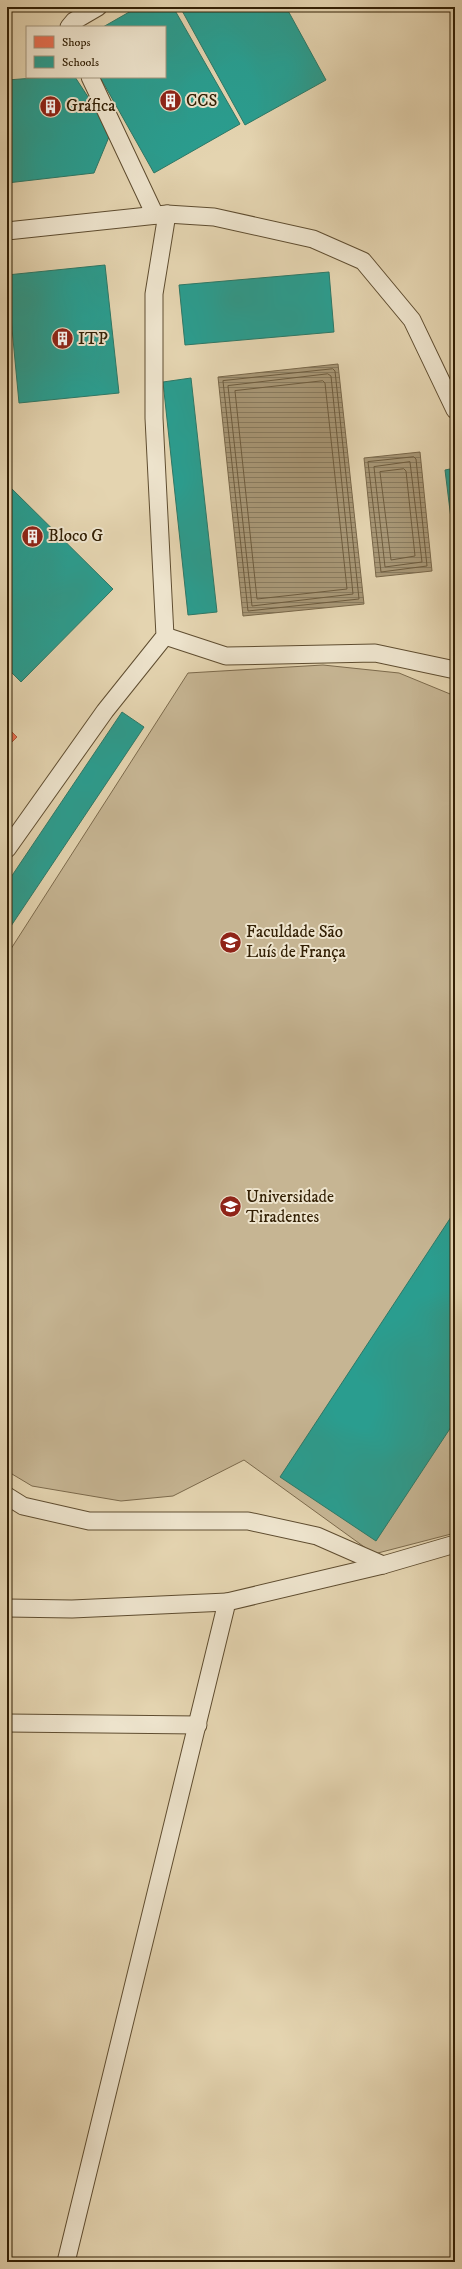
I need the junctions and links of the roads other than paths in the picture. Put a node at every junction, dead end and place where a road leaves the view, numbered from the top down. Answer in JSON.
{"nodes":[{"id":1,"x":98,"y":7,"type":"edge"},
{"id":2,"x":70,"y":26,"type":"edge"},
{"id":3,"x":91,"y":78,"type":"edge"},
{"id":4,"x":161,"y":215,"type":"junction"},
{"id":5,"x":7,"y":231,"type":"edge"},
{"id":6,"x":455,"y":410,"type":"edge"},
{"id":7,"x":165,"y":636,"type":"junction"},
{"id":8,"x":455,"y":670,"type":"edge"},
{"id":9,"x":7,"y":849,"type":"edge"},
{"id":10,"x":7,"y":1496,"type":"edge"},
{"id":11,"x":455,"y":1544,"type":"edge"},
{"id":12,"x":384,"y":1565,"type":"junction"},
{"id":13,"x":227,"y":1602,"type":"junction"},
{"id":14,"x":7,"y":1608,"type":"edge"},
{"id":15,"x":7,"y":1723,"type":"edge"},
{"id":16,"x":198,"y":1725,"type":"junction"},
{"id":17,"x":66,"y":2262,"type":"edge"}],
"edges":[{"from":1,"to":2,"type":"lane"},
{"from":3,"to":4,"type":"lane"},
{"from":4,"to":5,"type":"lane"},
{"from":4,"to":6,"type":"lane"},
{"from":4,"to":7,"type":"lane"},
{"from":7,"to":8,"type":"lane"},
{"from":7,"to":9,"type":"lane"},
{"from":10,"to":12,"type":"lane"},
{"from":11,"to":12,"type":"lane"},
{"from":12,"to":13,"type":"lane"},
{"from":13,"to":14,"type":"lane"},
{"from":13,"to":16,"type":"lane"},
{"from":15,"to":16,"type":"lane"},
{"from":16,"to":17,"type":"lane"}]}
